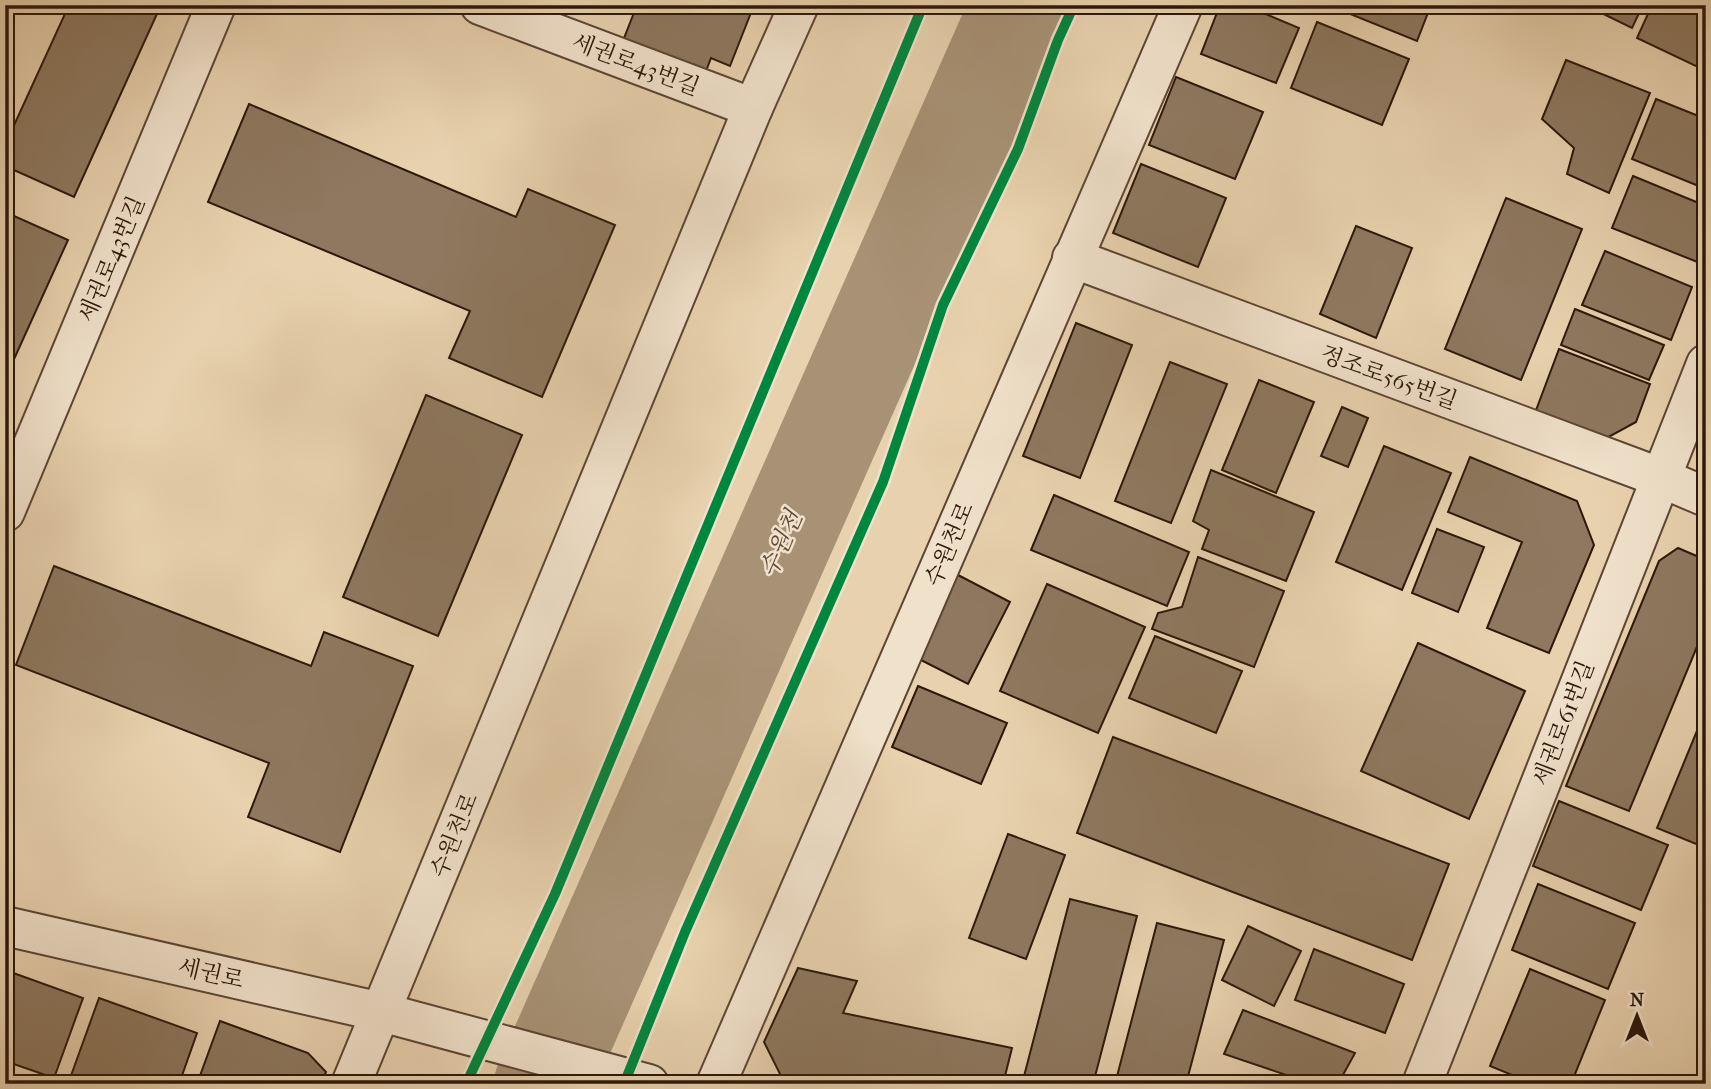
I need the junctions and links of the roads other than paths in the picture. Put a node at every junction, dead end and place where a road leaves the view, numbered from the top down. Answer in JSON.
{"nodes":[{"id":1,"x":216,"y":5,"type":"edge"},
{"id":2,"x":480,"y":5,"type":"edge"},
{"id":3,"x":799,"y":5,"type":"edge"},
{"id":4,"x":1183,"y":5,"type":"edge"},
{"id":5,"x":753,"y":108,"type":"junction"},
{"id":6,"x":1072,"y":258,"type":"junction"},
{"id":7,"x":1706,"y":364,"type":"edge"},
{"id":8,"x":1659,"y":477,"type":"junction"},
{"id":9,"x":1706,"y":497,"type":"edge"},
{"id":10,"x":5,"y":512,"type":"edge"},
{"id":11,"x":5,"y":926,"type":"edge"},
{"id":12,"x":399,"y":1017,"type":"junction"},
{"id":13,"x":351,"y":1084,"type":"edge"},
{"id":14,"x":649,"y":1084,"type":"edge"},
{"id":15,"x":716,"y":1084,"type":"edge"},
{"id":16,"x":1422,"y":1084,"type":"edge"}],
"edges":[{"from":1,"to":10,"type":"street","name":"세권로43번길"},
{"from":2,"to":5,"type":"street","name":"세권로43번길"},
{"from":3,"to":5,"type":"street","name":"수원천로"},
{"from":4,"to":6,"type":"street","name":"수원천로"},
{"from":5,"to":12,"type":"street","name":"수원천로"},
{"from":6,"to":8,"type":"street","name":"정조로565번길"},
{"from":6,"to":15,"type":"street","name":"수원천로"},
{"from":7,"to":8,"type":"street","name":"세권로61번길"},
{"from":8,"to":9,"type":"street","name":"정조로565번길"},
{"from":8,"to":16,"type":"street","name":"세권로61번길"},
{"from":11,"to":12,"type":"street","name":"세권로"},
{"from":12,"to":13,"type":"street","name":"수원천로"},
{"from":12,"to":14,"type":"street","name":"세권로"}]}
